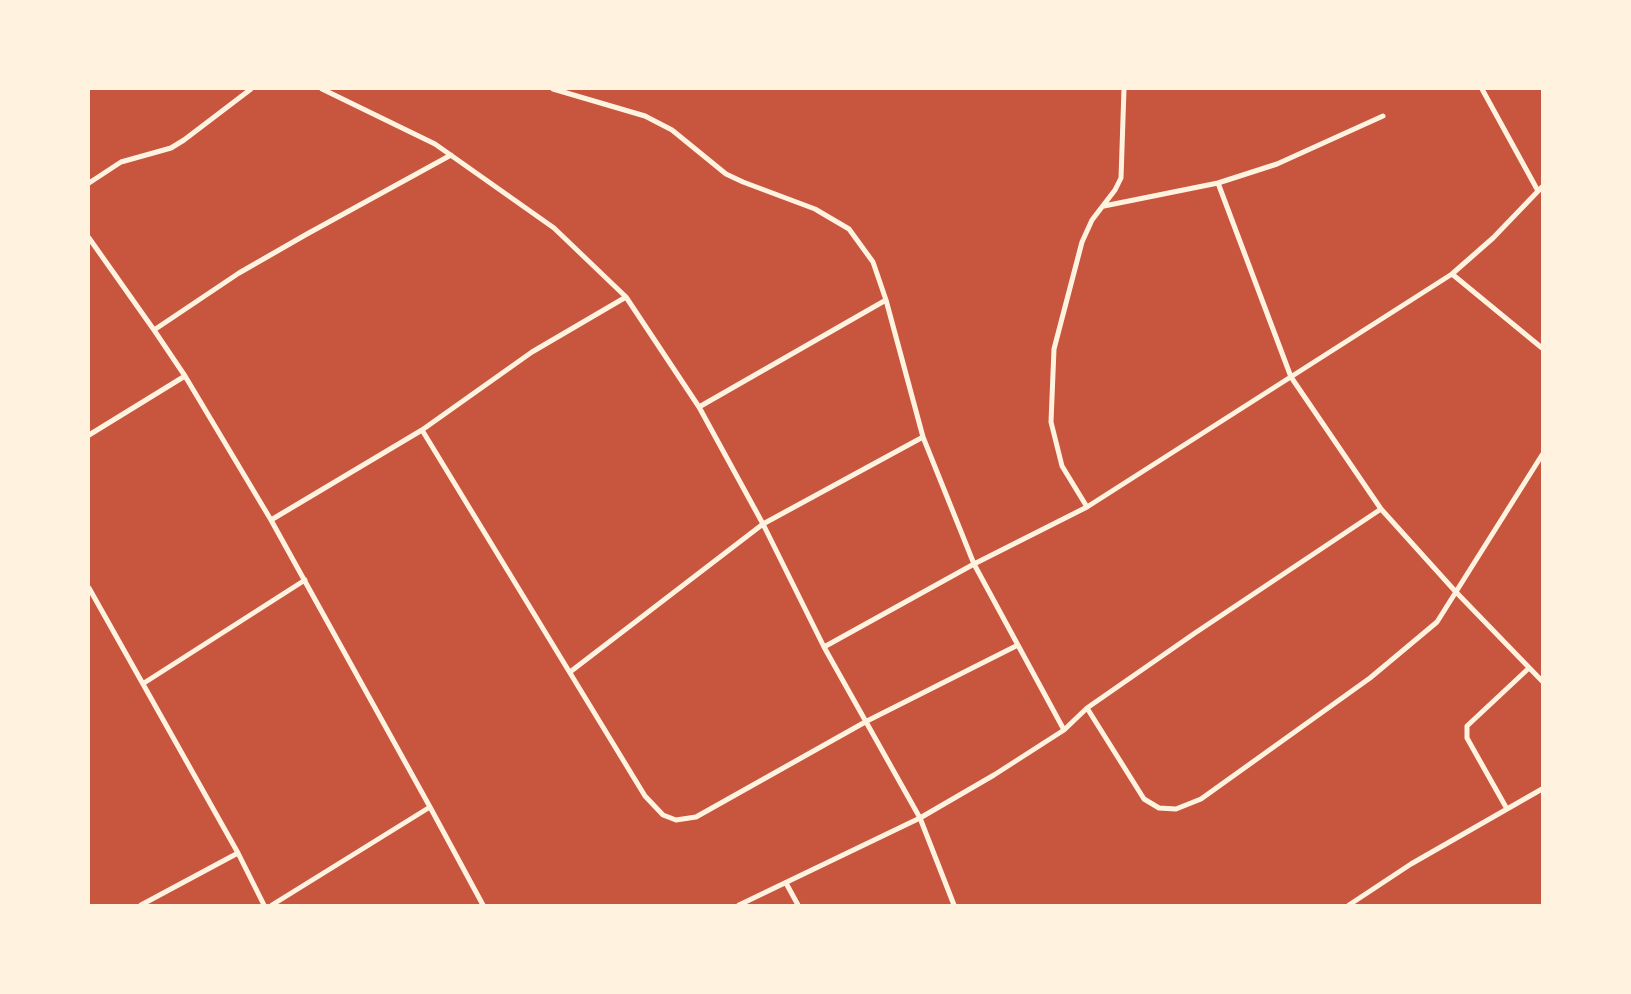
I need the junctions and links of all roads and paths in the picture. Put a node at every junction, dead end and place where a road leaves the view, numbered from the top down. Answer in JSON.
{"nodes":[{"id":1,"x":251,"y":89,"type":"edge"},
{"id":2,"x":322,"y":89,"type":"edge"},
{"id":3,"x":553,"y":89,"type":"edge"},
{"id":4,"x":1124,"y":89,"type":"edge"},
{"id":5,"x":1482,"y":89,"type":"edge"},
{"id":6,"x":1383,"y":116,"type":"dead end"},
{"id":7,"x":451,"y":155,"type":"junction"},
{"id":8,"x":89,"y":183,"type":"edge"},
{"id":9,"x":1218,"y":183,"type":"junction"},
{"id":10,"x":1540,"y":189,"type":"edge"},
{"id":11,"x":1103,"y":206,"type":"junction"},
{"id":12,"x":89,"y":238,"type":"edge"},
{"id":13,"x":1452,"y":274,"type":"junction"},
{"id":14,"x":626,"y":297,"type":"junction"},
{"id":15,"x":886,"y":300,"type":"junction"},
{"id":16,"x":154,"y":330,"type":"junction"},
{"id":17,"x":1542,"y":348,"type":"edge"},
{"id":18,"x":185,"y":376,"type":"junction"},
{"id":19,"x":1291,"y":377,"type":"junction"},
{"id":20,"x":699,"y":407,"type":"junction"},
{"id":21,"x":422,"y":430,"type":"junction"},
{"id":22,"x":89,"y":435,"type":"edge"},
{"id":23,"x":923,"y":437,"type":"junction"},
{"id":24,"x":1542,"y":455,"type":"edge"},
{"id":25,"x":1087,"y":507,"type":"junction"},
{"id":26,"x":1381,"y":509,"type":"junction"},
{"id":27,"x":271,"y":520,"type":"junction"},
{"id":28,"x":763,"y":524,"type":"junction"},
{"id":29,"x":974,"y":564,"type":"junction"},
{"id":30,"x":305,"y":580,"type":"junction"},
{"id":31,"x":89,"y":588,"type":"edge"},
{"id":32,"x":1455,"y":591,"type":"junction"},
{"id":33,"x":1018,"y":645,"type":"junction"},
{"id":34,"x":824,"y":647,"type":"junction"},
{"id":35,"x":1529,"y":668,"type":"junction"},
{"id":36,"x":570,"y":672,"type":"junction"},
{"id":37,"x":1542,"y":681,"type":"edge"},
{"id":38,"x":144,"y":683,"type":"junction"},
{"id":39,"x":1086,"y":708,"type":"junction"},
{"id":40,"x":867,"y":721,"type":"junction"},
{"id":41,"x":1064,"y":730,"type":"junction"},
{"id":42,"x":1542,"y":789,"type":"edge"},
{"id":43,"x":430,"y":807,"type":"junction"},
{"id":44,"x":1507,"y":809,"type":"junction"},
{"id":45,"x":920,"y":818,"type":"junction"},
{"id":46,"x":238,"y":853,"type":"junction"},
{"id":47,"x":786,"y":883,"type":"junction"},
{"id":48,"x":141,"y":905,"type":"edge"},
{"id":49,"x":264,"y":905,"type":"edge"},
{"id":50,"x":272,"y":905,"type":"edge"},
{"id":51,"x":483,"y":905,"type":"edge"},
{"id":52,"x":739,"y":905,"type":"edge"},
{"id":53,"x":798,"y":905,"type":"edge"},
{"id":54,"x":954,"y":905,"type":"edge"},
{"id":55,"x":1349,"y":905,"type":"edge"}],
"edges":[{"from":1,"to":8,"type":"street"},
{"from":2,"to":7,"type":"street"},
{"from":3,"to":15,"type":"street"},
{"from":4,"to":11,"type":"street"},
{"from":5,"to":10,"type":"street"},
{"from":6,"to":9,"type":"street"},
{"from":7,"to":14,"type":"street"},
{"from":7,"to":16,"type":"street"},
{"from":9,"to":11,"type":"street"},
{"from":9,"to":19,"type":"street"},
{"from":10,"to":13,"type":"street"},
{"from":11,"to":25,"type":"street"},
{"from":12,"to":16,"type":"street"},
{"from":13,"to":17,"type":"street"},
{"from":13,"to":19,"type":"street"},
{"from":14,"to":20,"type":"street"},
{"from":14,"to":21,"type":"street"},
{"from":15,"to":20,"type":"street"},
{"from":15,"to":23,"type":"street"},
{"from":16,"to":18,"type":"street"},
{"from":18,"to":22,"type":"street"},
{"from":18,"to":27,"type":"street"},
{"from":19,"to":25,"type":"street"},
{"from":19,"to":26,"type":"street"},
{"from":20,"to":28,"type":"street"},
{"from":21,"to":27,"type":"street"},
{"from":21,"to":36,"type":"street"},
{"from":23,"to":28,"type":"street"},
{"from":23,"to":29,"type":"street"},
{"from":24,"to":32,"type":"street"},
{"from":25,"to":29,"type":"street"},
{"from":26,"to":32,"type":"street"},
{"from":26,"to":39,"type":"street"},
{"from":27,"to":30,"type":"street"},
{"from":28,"to":34,"type":"street"},
{"from":28,"to":36,"type":"street"},
{"from":29,"to":33,"type":"street"},
{"from":29,"to":34,"type":"street"},
{"from":30,"to":38,"type":"street"},
{"from":30,"to":43,"type":"street"},
{"from":31,"to":38,"type":"street"},
{"from":32,"to":35,"type":"street"},
{"from":32,"to":39,"type":"street"},
{"from":33,"to":40,"type":"street"},
{"from":33,"to":41,"type":"street"},
{"from":34,"to":40,"type":"street"},
{"from":35,"to":37,"type":"street"},
{"from":35,"to":44,"type":"street"},
{"from":36,"to":40,"type":"street"},
{"from":38,"to":46,"type":"street"},
{"from":39,"to":41,"type":"street"},
{"from":40,"to":45,"type":"street"},
{"from":41,"to":45,"type":"street"},
{"from":42,"to":44,"type":"street"},
{"from":43,"to":50,"type":"street"},
{"from":43,"to":51,"type":"street"},
{"from":44,"to":55,"type":"street"},
{"from":45,"to":47,"type":"street"},
{"from":45,"to":54,"type":"street"},
{"from":46,"to":48,"type":"street"},
{"from":46,"to":49,"type":"street"},
{"from":47,"to":52,"type":"street"},
{"from":47,"to":53,"type":"street"}]}
